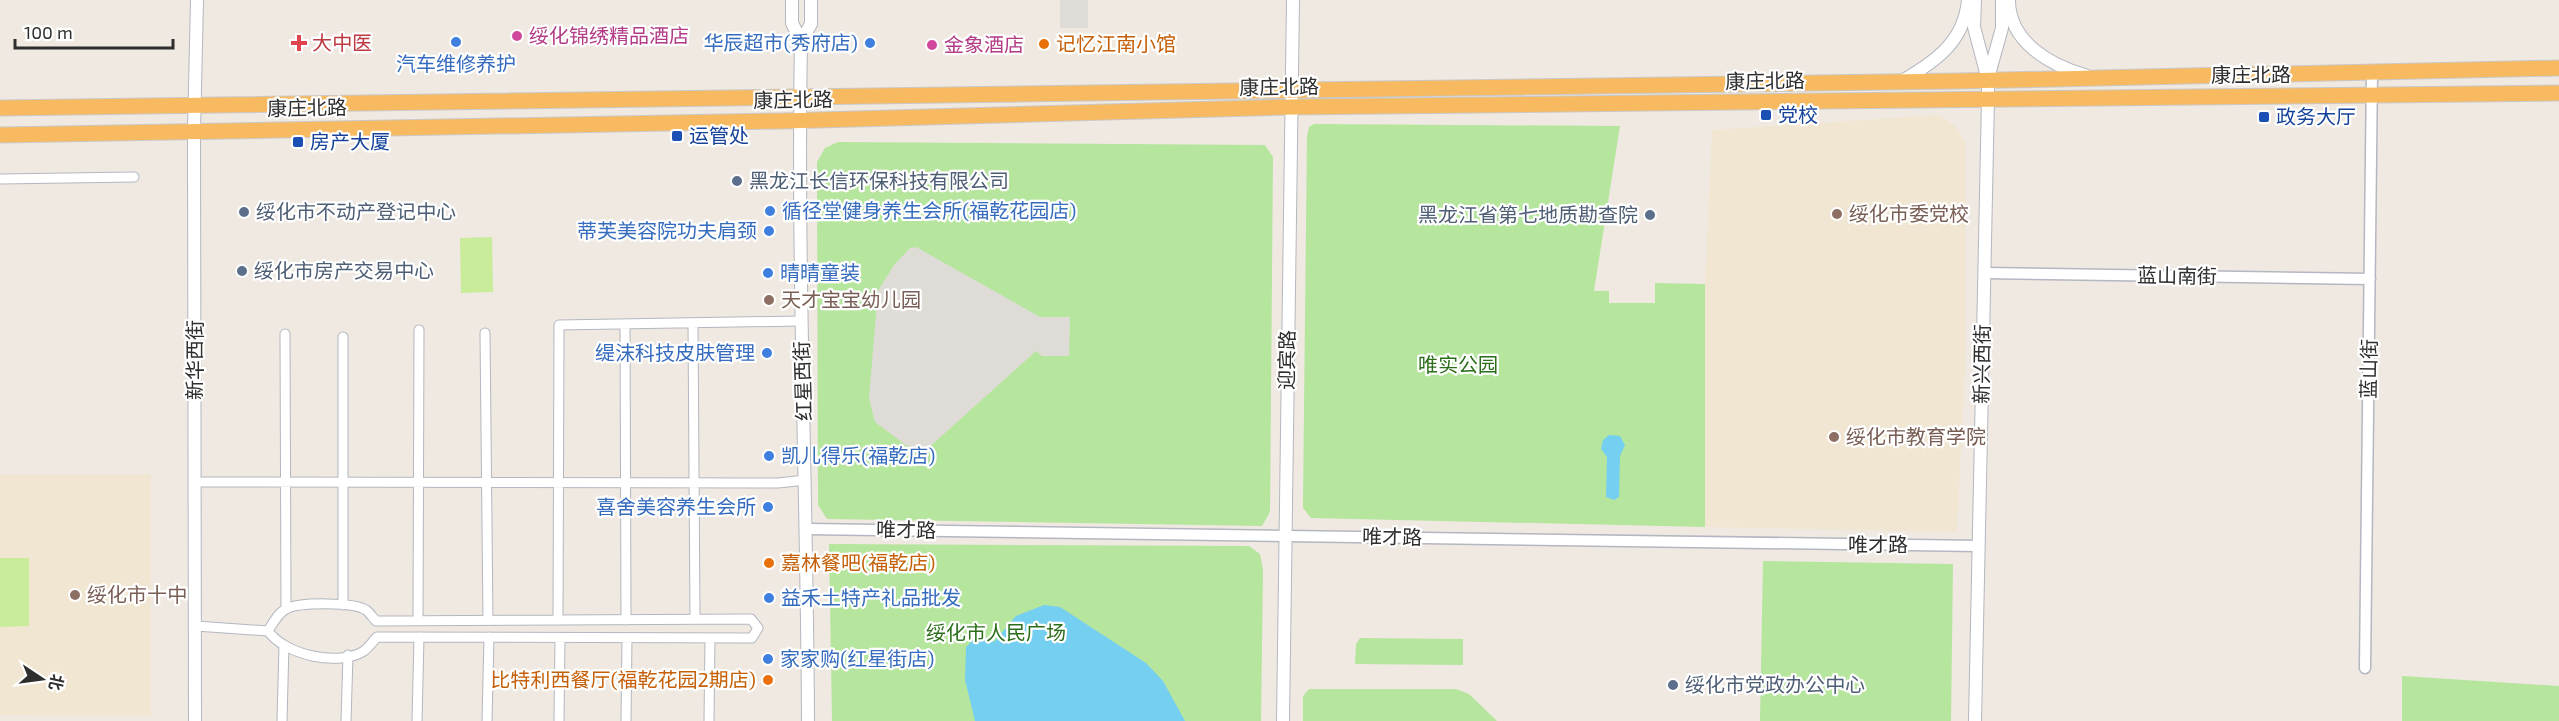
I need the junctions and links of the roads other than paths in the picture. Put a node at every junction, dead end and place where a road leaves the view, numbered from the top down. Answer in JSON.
{"nodes":[{"id":1,"x":197,"y":0,"type":"edge"},
{"id":2,"x":792,"y":0,"type":"edge"},
{"id":3,"x":811,"y":0,"type":"edge"},
{"id":4,"x":1293,"y":0,"type":"edge"},
{"id":5,"x":1968,"y":0,"type":"edge"},
{"id":6,"x":1975,"y":0,"type":"edge"},
{"id":7,"x":2002,"y":0,"type":"edge"},
{"id":8,"x":2009,"y":0,"type":"edge"},
{"id":9,"x":801,"y":41,"type":"junction"},
{"id":10,"x":2559,"y":68,"type":"edge"},
{"id":11,"x":2372,"y":71,"type":"junction"},
{"id":12,"x":2090,"y":76,"type":"junction"},
{"id":13,"x":1988,"y":80,"type":"junction"},
{"id":14,"x":1902,"y":81,"type":"junction"},
{"id":15,"x":1291,"y":90,"type":"junction"},
{"id":16,"x":2559,"y":93,"type":"edge"},
{"id":17,"x":2372,"y":95,"type":"junction"},
{"id":18,"x":800,"y":97,"type":"junction"},
{"id":19,"x":1988,"y":98,"type":"junction"},
{"id":20,"x":195,"y":103,"type":"junction"},
{"id":21,"x":1291,"y":107,"type":"junction"},
{"id":22,"x":0,"y":108,"type":"edge"},
{"id":23,"x":800,"y":121,"type":"junction"},
{"id":24,"x":194,"y":131,"type":"junction"},
{"id":25,"x":0,"y":135,"type":"edge"},
{"id":26,"x":134,"y":177,"type":"dead end"},
{"id":27,"x":0,"y":179,"type":"edge"},
{"id":28,"x":1984,"y":273,"type":"junction"},
{"id":29,"x":2370,"y":279,"type":"junction"},
{"id":30,"x":801,"y":321,"type":"junction"},
{"id":31,"x":693,"y":323,"type":"junction"},
{"id":32,"x":625,"y":324,"type":"junction"},
{"id":33,"x":419,"y":330,"type":"dead end"},
{"id":34,"x":485,"y":333,"type":"dead end"},
{"id":35,"x":285,"y":334,"type":"dead end"},
{"id":36,"x":343,"y":337,"type":"dead end"},
{"id":37,"x":806,"y":480,"type":"junction"},
{"id":38,"x":343,"y":481,"type":"junction"},
{"id":39,"x":626,"y":481,"type":"junction"},
{"id":40,"x":195,"y":482,"type":"junction"},
{"id":41,"x":286,"y":482,"type":"junction"},
{"id":42,"x":418,"y":482,"type":"junction"},
{"id":43,"x":486,"y":482,"type":"junction"},
{"id":44,"x":559,"y":482,"type":"junction"},
{"id":45,"x":694,"y":483,"type":"junction"},
{"id":46,"x":807,"y":529,"type":"junction"},
{"id":47,"x":1284,"y":534,"type":"junction"},
{"id":48,"x":1978,"y":546,"type":"junction"},
{"id":49,"x":343,"y":605,"type":"junction"},
{"id":50,"x":286,"y":608,"type":"junction"},
{"id":51,"x":695,"y":619,"type":"junction"},
{"id":52,"x":488,"y":620,"type":"junction"},
{"id":53,"x":558,"y":620,"type":"junction"},
{"id":54,"x":626,"y":620,"type":"junction"},
{"id":55,"x":418,"y":621,"type":"junction"},
{"id":56,"x":196,"y":626,"type":"junction"},
{"id":57,"x":268,"y":631,"type":"junction"},
{"id":58,"x":419,"y":637,"type":"junction"},
{"id":59,"x":489,"y":637,"type":"junction"},
{"id":60,"x":560,"y":638,"type":"junction"},
{"id":61,"x":627,"y":638,"type":"junction"},
{"id":62,"x":710,"y":638,"type":"junction"},
{"id":63,"x":284,"y":645,"type":"junction"},
{"id":64,"x":348,"y":655,"type":"junction"},
{"id":65,"x":2365,"y":668,"type":"dead end"},
{"id":66,"x":195,"y":721,"type":"edge"},
{"id":67,"x":282,"y":721,"type":"edge"},
{"id":68,"x":346,"y":721,"type":"edge"},
{"id":69,"x":417,"y":721,"type":"edge"},
{"id":70,"x":487,"y":721,"type":"edge"},
{"id":71,"x":559,"y":721,"type":"edge"},
{"id":72,"x":626,"y":721,"type":"edge"},
{"id":73,"x":709,"y":721,"type":"edge"},
{"id":74,"x":807,"y":721,"type":"edge"},
{"id":75,"x":1283,"y":721,"type":"edge"},
{"id":76,"x":1975,"y":721,"type":"edge"}],
"edges":[{"from":1,"to":20,"type":"main road","name":"新华西街"},
{"from":2,"to":9,"type":"main road","name":"红星西街"},
{"from":3,"to":9,"type":"main road","name":"红星西街"},
{"from":4,"to":15,"type":"main road","name":"迎宾路"},
{"from":5,"to":14,"type":"main road"},
{"from":6,"to":13,"type":"main road","name":"新兴西街"},
{"from":7,"to":13,"type":"main road","name":"新兴西街"},
{"from":8,"to":12,"type":"main road"},
{"from":9,"to":18,"type":"main road","name":"红星西街"},
{"from":10,"to":11,"type":"highway","name":"康庄北路"},
{"from":11,"to":12,"type":"highway","name":"康庄北路"},
{"from":11,"to":17,"type":"street","name":"蓝山街"},
{"from":12,"to":13,"type":"highway","name":"康庄北路"},
{"from":13,"to":14,"type":"highway","name":"康庄北路"},
{"from":13,"to":19,"type":"main road","name":"新兴西街"},
{"from":14,"to":15,"type":"highway","name":"康庄北路"},
{"from":15,"to":18,"type":"highway","name":"康庄北路"},
{"from":15,"to":21,"type":"main road","name":"迎宾路"},
{"from":16,"to":17,"type":"highway","name":"康庄北路"},
{"from":17,"to":19,"type":"highway","name":"康庄北路"},
{"from":17,"to":29,"type":"street","name":"蓝山街"},
{"from":18,"to":20,"type":"highway","name":"康庄北路"},
{"from":18,"to":23,"type":"main road","name":"红星西街"},
{"from":19,"to":21,"type":"highway","name":"康庄北路"},
{"from":19,"to":28,"type":"main road","name":"新兴西街"},
{"from":20,"to":22,"type":"highway","name":"康庄北路"},
{"from":20,"to":24,"type":"main road","name":"新华西街"},
{"from":21,"to":23,"type":"highway","name":"康庄北路"},
{"from":21,"to":47,"type":"main road","name":"迎宾路"},
{"from":23,"to":24,"type":"highway","name":"康庄北路"},
{"from":23,"to":30,"type":"main road","name":"红星西街"},
{"from":24,"to":25,"type":"highway","name":"康庄北路"},
{"from":24,"to":40,"type":"main road","name":"新华西街"},
{"from":26,"to":27,"type":"street"},
{"from":28,"to":29,"type":"street","name":"蓝山南街"},
{"from":28,"to":48,"type":"main road","name":"新兴西街"},
{"from":29,"to":65,"type":"street","name":"蓝山街"},
{"from":30,"to":31,"type":"street"},
{"from":30,"to":37,"type":"main road","name":"红星西街"},
{"from":31,"to":32,"type":"street"},
{"from":31,"to":45,"type":"street"},
{"from":32,"to":39,"type":"street"},
{"from":32,"to":44,"type":"street"},
{"from":33,"to":42,"type":"street"},
{"from":34,"to":43,"type":"street"},
{"from":35,"to":41,"type":"street"},
{"from":36,"to":38,"type":"street"},
{"from":37,"to":45,"type":"street"},
{"from":37,"to":46,"type":"main road","name":"红星西街"},
{"from":38,"to":41,"type":"street"},
{"from":38,"to":42,"type":"street"},
{"from":38,"to":49,"type":"street"},
{"from":39,"to":44,"type":"street"},
{"from":39,"to":45,"type":"street"},
{"from":39,"to":54,"type":"street"},
{"from":40,"to":41,"type":"street"},
{"from":40,"to":56,"type":"main road","name":"新华西街"},
{"from":41,"to":50,"type":"street"},
{"from":42,"to":43,"type":"street"},
{"from":42,"to":55,"type":"street"},
{"from":43,"to":44,"type":"street"},
{"from":43,"to":52,"type":"street"},
{"from":44,"to":53,"type":"street"},
{"from":45,"to":51,"type":"street"},
{"from":46,"to":47,"type":"street","name":"唯才路"},
{"from":46,"to":74,"type":"main road","name":"红星西街"},
{"from":47,"to":48,"type":"street","name":"唯才路"},
{"from":47,"to":75,"type":"main road","name":"迎宾路"},
{"from":48,"to":76,"type":"main road","name":"新兴西街"},
{"from":49,"to":50,"type":"street"},
{"from":49,"to":55,"type":"street"},
{"from":50,"to":57,"type":"street"},
{"from":51,"to":54,"type":"street"},
{"from":51,"to":62,"type":"street"},
{"from":52,"to":53,"type":"street"},
{"from":52,"to":55,"type":"street"},
{"from":53,"to":54,"type":"street"},
{"from":56,"to":57,"type":"street"},
{"from":56,"to":66,"type":"main road","name":"新华西街"},
{"from":57,"to":63,"type":"street"},
{"from":58,"to":59,"type":"street"},
{"from":58,"to":64,"type":"street"},
{"from":58,"to":69,"type":"street"},
{"from":59,"to":60,"type":"street"},
{"from":59,"to":70,"type":"street"},
{"from":60,"to":61,"type":"street"},
{"from":60,"to":71,"type":"street"},
{"from":61,"to":62,"type":"street"},
{"from":61,"to":72,"type":"street"},
{"from":62,"to":73,"type":"street"},
{"from":63,"to":64,"type":"street"},
{"from":63,"to":67,"type":"street"},
{"from":64,"to":68,"type":"street"}]}
